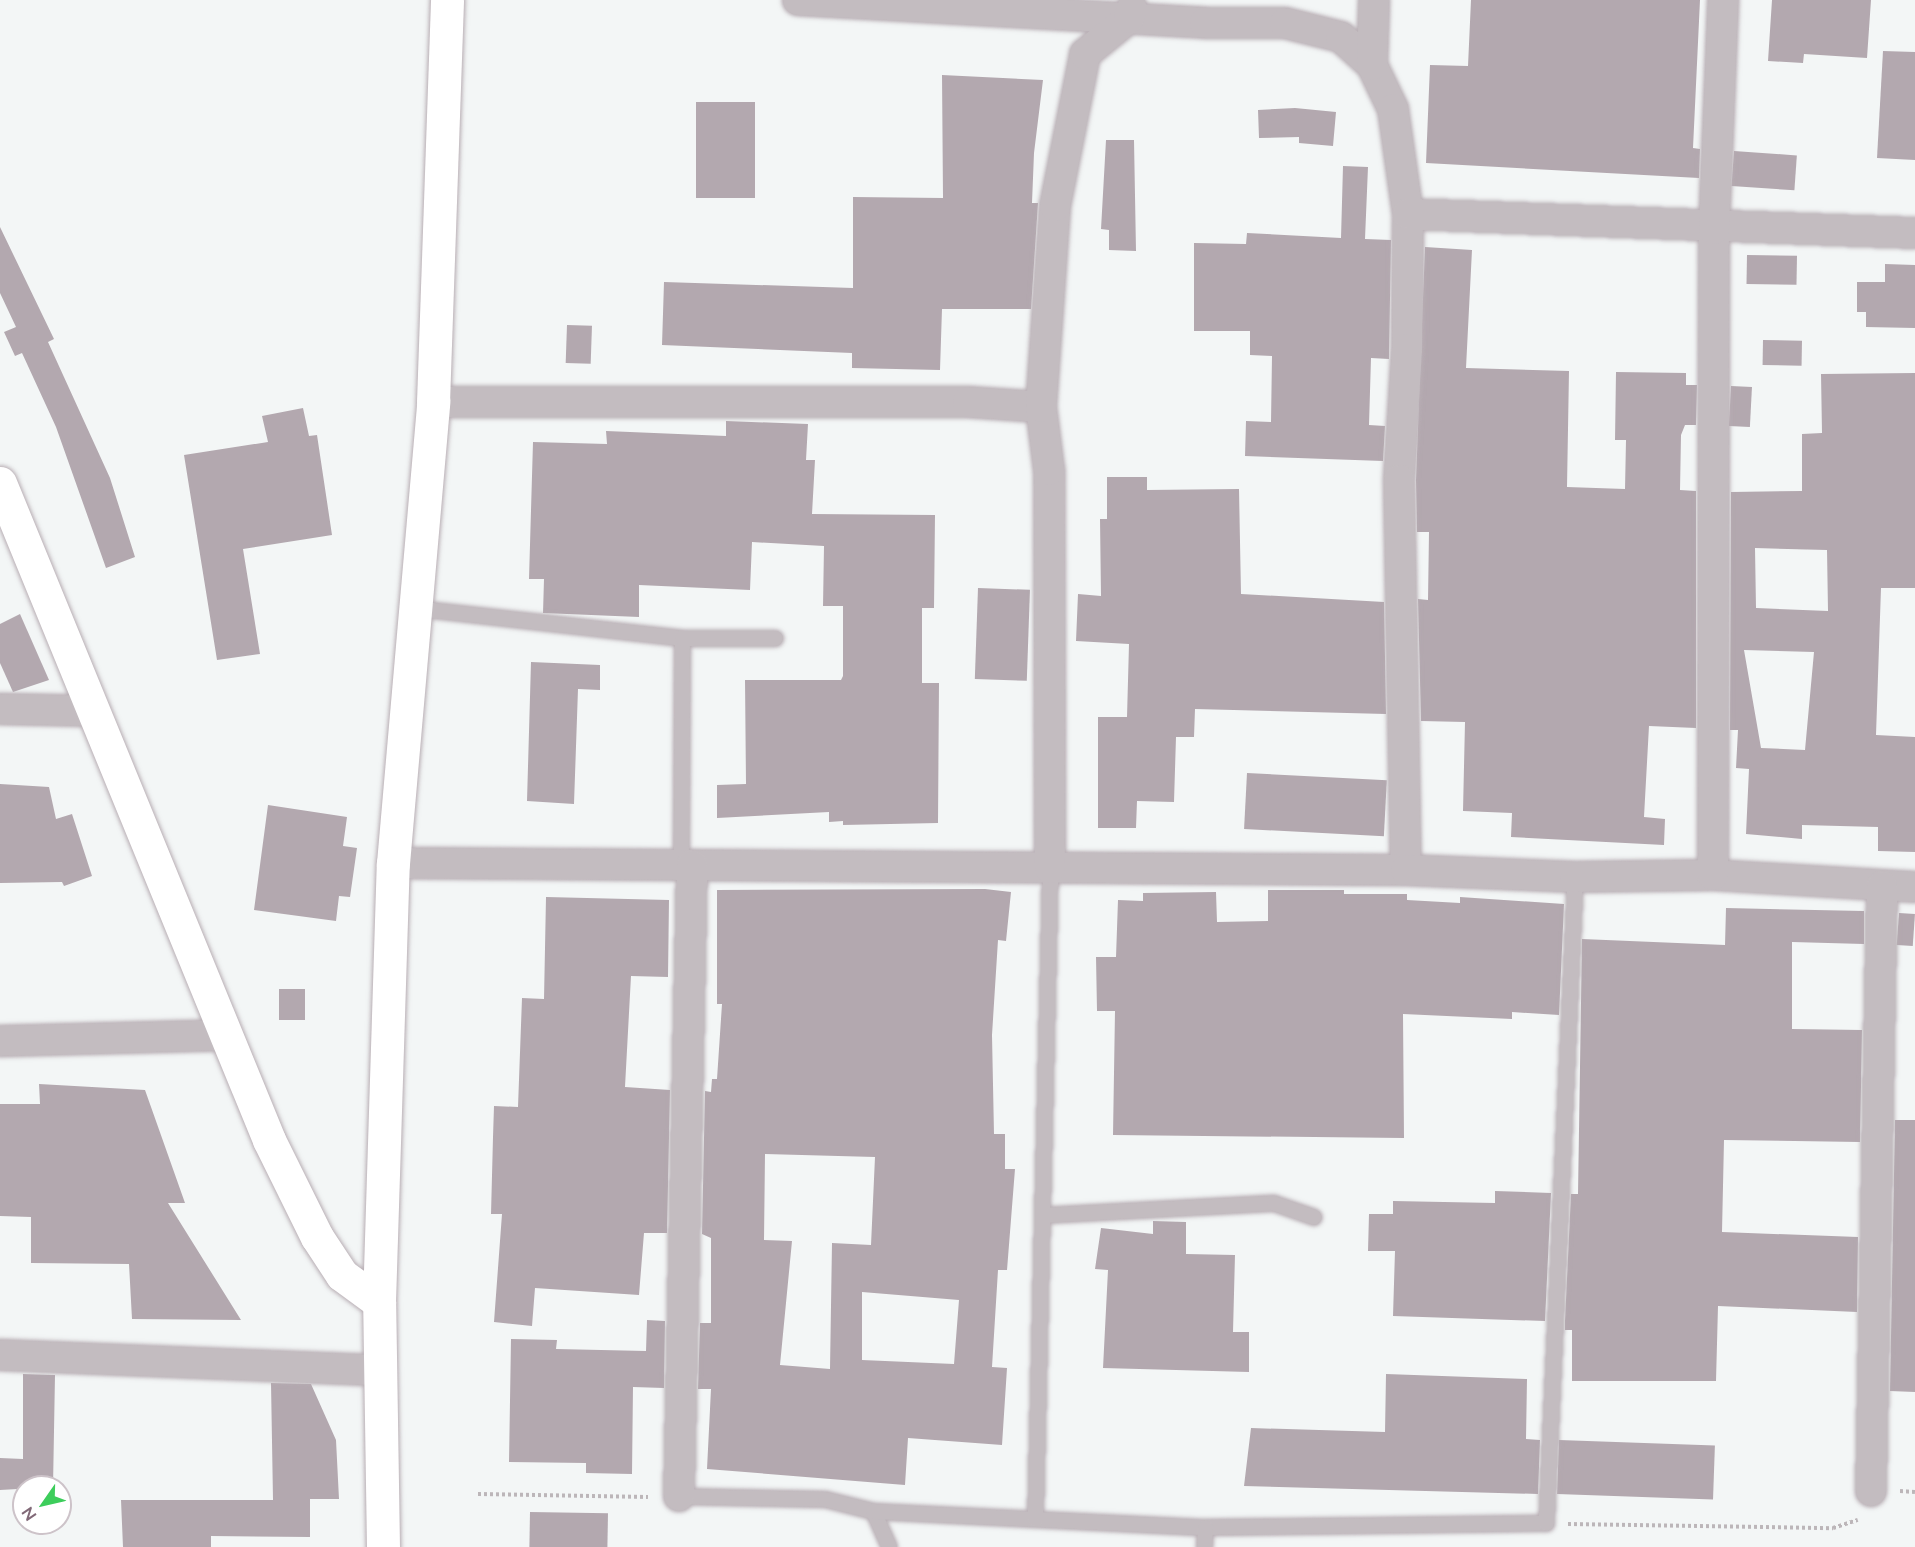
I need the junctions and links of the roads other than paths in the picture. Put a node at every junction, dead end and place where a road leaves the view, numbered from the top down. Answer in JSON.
{"nodes":[{"id":1,"x":447,"y":0,"type":"edge"},
{"id":2,"x":798,"y":0,"type":"edge"},
{"id":3,"x":1374,"y":0,"type":"edge"},
{"id":4,"x":1723,"y":0,"type":"edge"},
{"id":5,"x":1132,"y":9,"type":"edge"},
{"id":6,"x":1372,"y":65,"type":"junction"},
{"id":7,"x":1408,"y":214,"type":"junction"},
{"id":8,"x":1714,"y":229,"type":"junction"},
{"id":9,"x":1915,"y":233,"type":"edge"},
{"id":10,"x":433,"y":402,"type":"junction"},
{"id":11,"x":1041,"y":407,"type":"junction"},
{"id":12,"x":0,"y":483,"type":"edge"},
{"id":13,"x":415,"y":608,"type":"junction"},
{"id":14,"x":682,"y":638,"type":"junction"},
{"id":15,"x":775,"y":638,"type":"dead end"},
{"id":16,"x":0,"y":709,"type":"edge"},
{"id":17,"x":95,"y":711,"type":"junction"},
{"id":18,"x":393,"y":863,"type":"junction"},
{"id":19,"x":687,"y":866,"type":"junction"},
{"id":20,"x":1050,"y":868,"type":"junction"},
{"id":21,"x":1406,"y":870,"type":"junction"},
{"id":22,"x":1713,"y":875,"type":"junction"},
{"id":23,"x":1575,"y":877,"type":"junction"},
{"id":24,"x":1882,"y":886,"type":"junction"},
{"id":25,"x":1915,"y":887,"type":"edge"},
{"id":26,"x":223,"y":1035,"type":"junction"},
{"id":27,"x":0,"y":1041,"type":"edge"},
{"id":28,"x":1042,"y":1215,"type":"junction"},
{"id":29,"x":1314,"y":1217,"type":"dead end"},
{"id":30,"x":379,"y":1302,"type":"junction"},
{"id":31,"x":0,"y":1355,"type":"edge"},
{"id":32,"x":381,"y":1370,"type":"junction"},
{"id":33,"x":1870,"y":1491,"type":"road end"},
{"id":34,"x":679,"y":1496,"type":"joint"},
{"id":35,"x":873,"y":1511,"type":"junction"},
{"id":36,"x":1035,"y":1519,"type":"junction"},
{"id":37,"x":1205,"y":1527,"type":"junction"},
{"id":38,"x":383,"y":1547,"type":"edge"},
{"id":39,"x":889,"y":1547,"type":"edge"},
{"id":40,"x":1204,"y":1547,"type":"edge"}],
"edges":[{"from":1,"to":10,"type":"street"},
{"from":2,"to":5,"type":"street"},
{"from":3,"to":6,"type":"street"},
{"from":4,"to":8,"type":"street"},
{"from":5,"to":6,"type":"street"},
{"from":5,"to":11,"type":"street"},
{"from":6,"to":7,"type":"street"},
{"from":7,"to":8,"type":"street"},
{"from":7,"to":21,"type":"street"},
{"from":8,"to":9,"type":"street"},
{"from":8,"to":22,"type":"street"},
{"from":10,"to":11,"type":"street"},
{"from":10,"to":13,"type":"street"},
{"from":11,"to":20,"type":"street"},
{"from":12,"to":17,"type":"street"},
{"from":13,"to":14,"type":"lane"},
{"from":13,"to":18,"type":"street"},
{"from":14,"to":15,"type":"lane"},
{"from":14,"to":19,"type":"lane"},
{"from":16,"to":17,"type":"street"},
{"from":17,"to":26,"type":"street"},
{"from":18,"to":19,"type":"street"},
{"from":18,"to":30,"type":"street"},
{"from":19,"to":20,"type":"street"},
{"from":19,"to":34,"type":"street"},
{"from":20,"to":21,"type":"street"},
{"from":20,"to":28,"type":"lane"},
{"from":21,"to":23,"type":"street"},
{"from":22,"to":23,"type":"street"},
{"from":22,"to":24,"type":"street"},
{"from":23,"to":37,"type":"lane"},
{"from":24,"to":25,"type":"street"},
{"from":24,"to":33,"type":"street"},
{"from":26,"to":27,"type":"street"},
{"from":26,"to":30,"type":"street"},
{"from":28,"to":29,"type":"lane"},
{"from":28,"to":36,"type":"lane"},
{"from":30,"to":32,"type":"street"},
{"from":31,"to":32,"type":"street"},
{"from":32,"to":38,"type":"street"},
{"from":34,"to":35,"type":"lane"},
{"from":35,"to":36,"type":"lane"},
{"from":35,"to":39,"type":"lane"},
{"from":36,"to":37,"type":"lane"},
{"from":37,"to":40,"type":"lane"}]}
